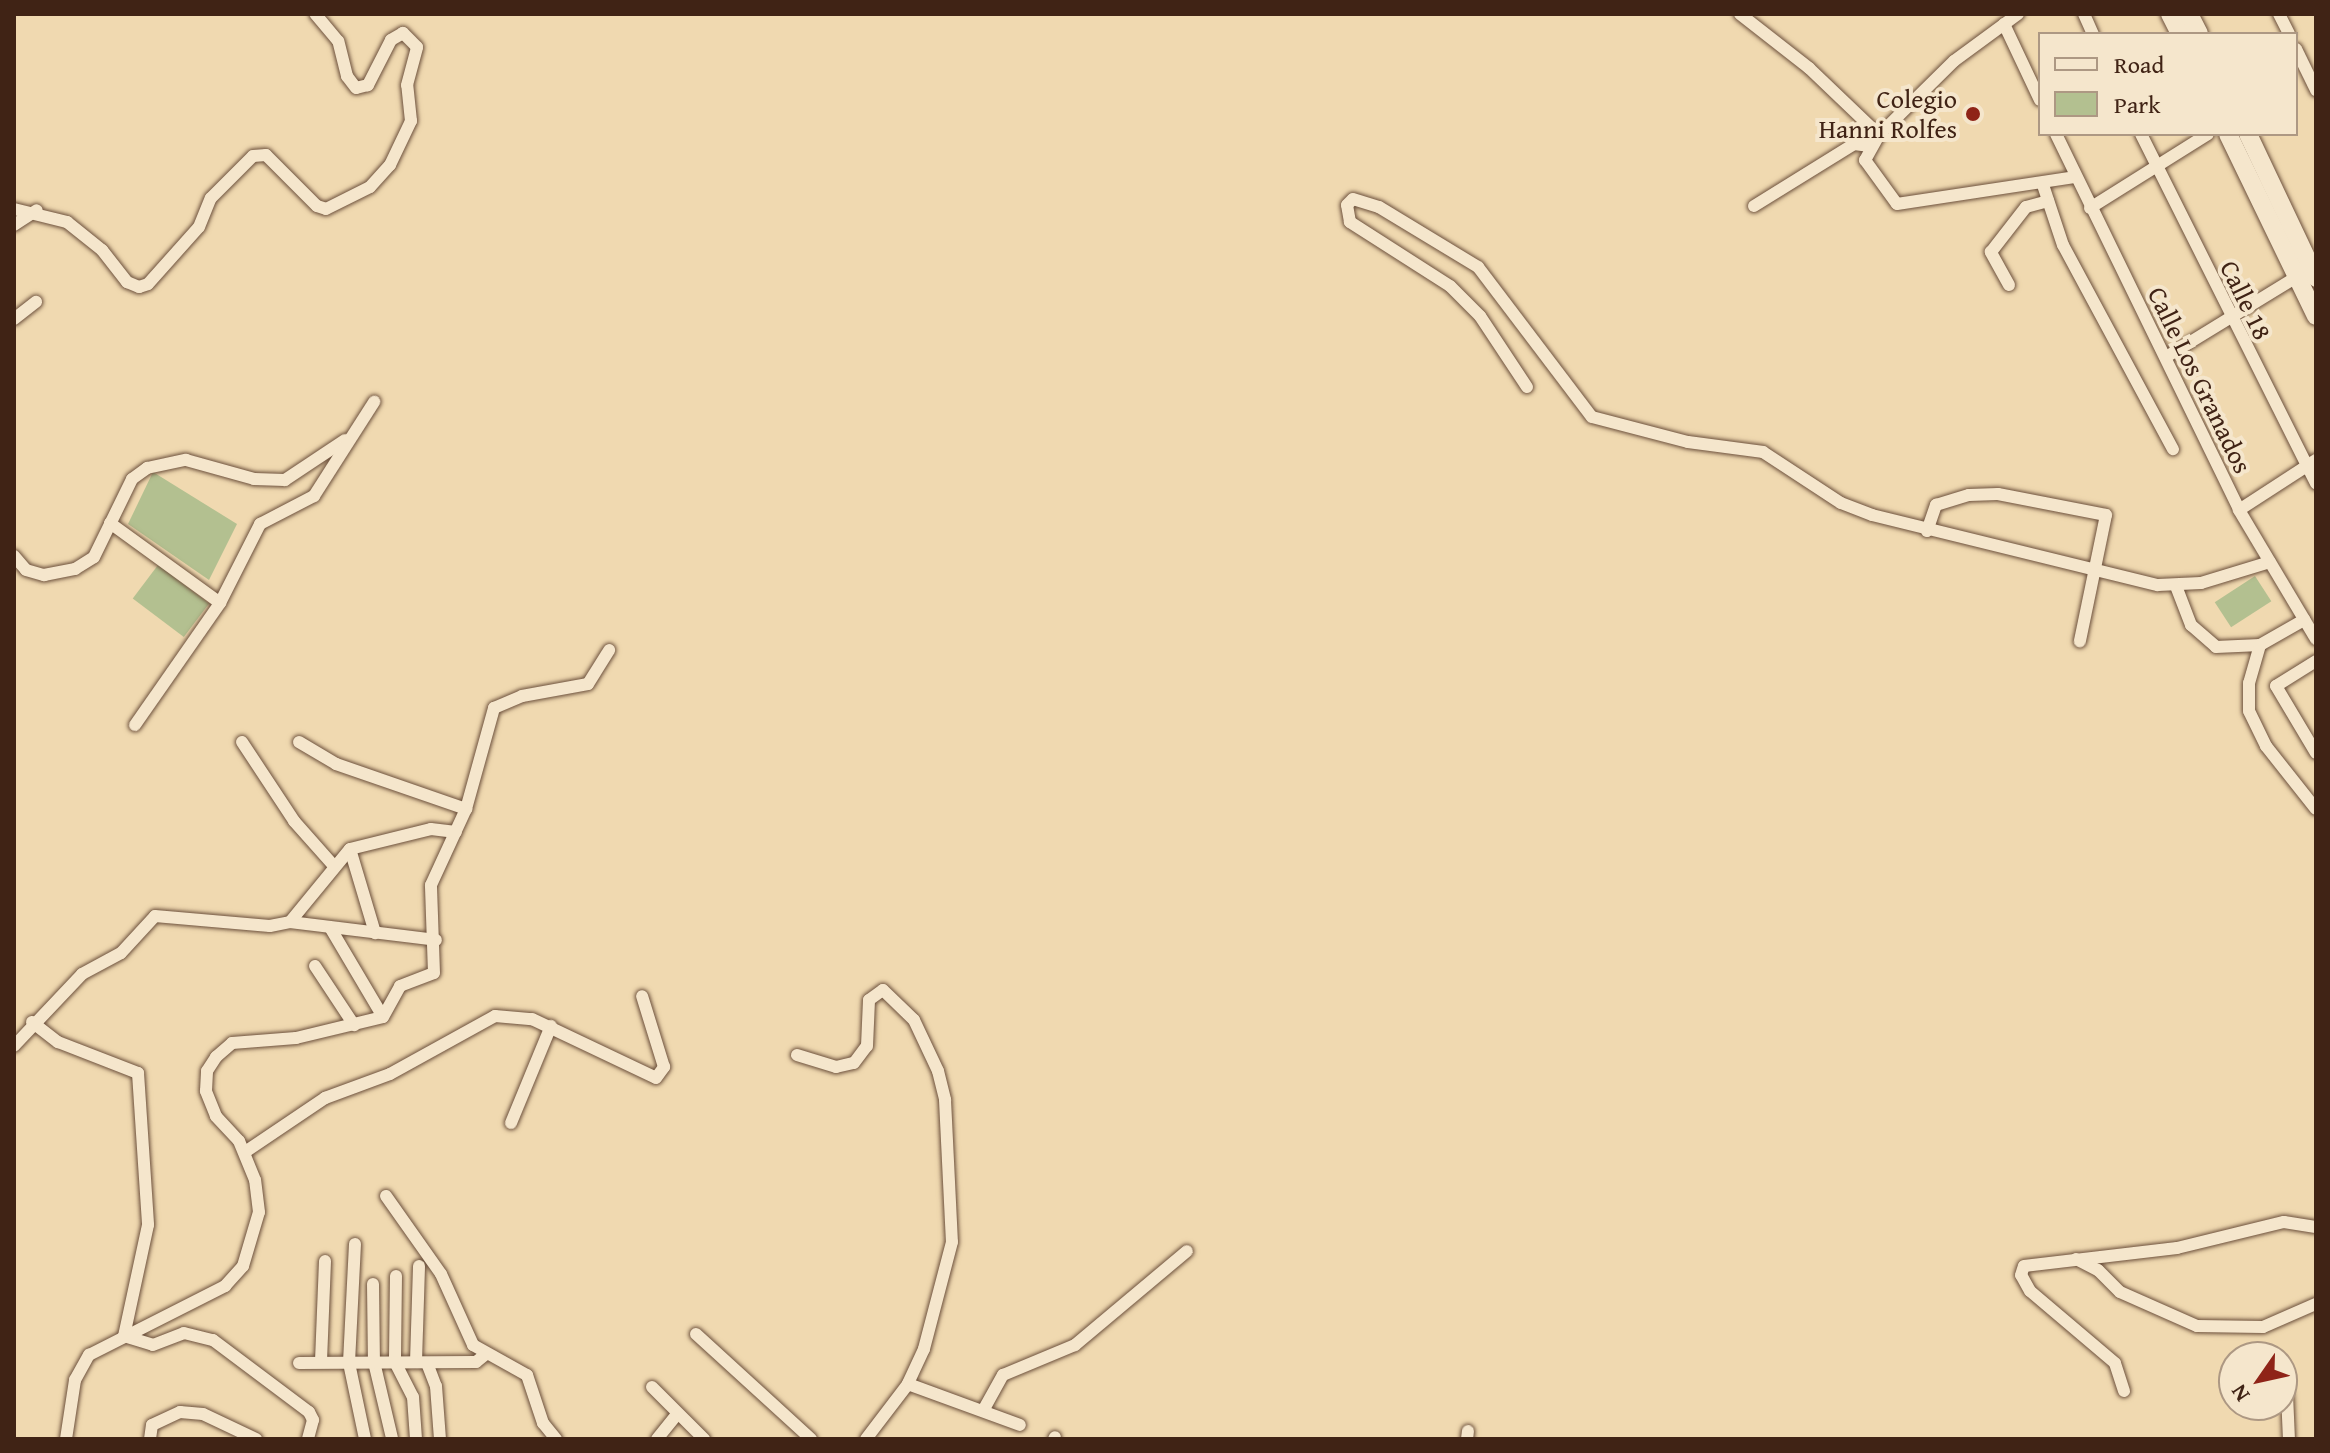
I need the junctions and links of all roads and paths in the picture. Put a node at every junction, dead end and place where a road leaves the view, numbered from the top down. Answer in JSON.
{"nodes":[{"id":1,"x":315,"y":14,"type":"edge"},
{"id":2,"x":1740,"y":14,"type":"edge"},
{"id":3,"x":2018,"y":14,"type":"edge"},
{"id":4,"x":2170,"y":14,"type":"edge"},
{"id":5,"x":2189,"y":14,"type":"edge"},
{"id":6,"x":2279,"y":14,"type":"edge"},
{"id":7,"x":2004,"y":24,"type":"junction"},
{"id":8,"x":2179,"y":32,"type":"edge"},
{"id":9,"x":2198,"y":32,"type":"edge"},
{"id":10,"x":2288,"y":32,"type":"edge"},
{"id":11,"x":2298,"y":53,"type":"edge"},
{"id":12,"x":2313,"y":83,"type":"edge"},
{"id":13,"x":2038,"y":96,"type":"edge"},
{"id":14,"x":1879,"y":135,"type":"junction"},
{"id":15,"x":2057,"y":136,"type":"edge"},
{"id":16,"x":2142,"y":136,"type":"edge"},
{"id":17,"x":2205,"y":136,"type":"edge"},
{"id":18,"x":2229,"y":136,"type":"edge"},
{"id":19,"x":2249,"y":136,"type":"edge"},
{"id":20,"x":1870,"y":146,"type":"junction"},
{"id":21,"x":2156,"y":166,"type":"junction"},
{"id":22,"x":2076,"y":177,"type":"junction"},
{"id":23,"x":2043,"y":185,"type":"junction"},
{"id":24,"x":2048,"y":201,"type":"junction"},
{"id":25,"x":1754,"y":206,"type":"dead end"},
{"id":26,"x":2090,"y":208,"type":"junction"},
{"id":27,"x":14,"y":209,"type":"edge"},
{"id":28,"x":37,"y":210,"type":"junction"},
{"id":29,"x":14,"y":225,"type":"edge"},
{"id":30,"x":2310,"y":272,"type":"edge"},
{"id":31,"x":2009,"y":285,"type":"dead end"},
{"id":32,"x":36,"y":302,"type":"dead end"},
{"id":33,"x":2316,"y":316,"type":"edge"},
{"id":34,"x":2230,"y":317,"type":"junction"},
{"id":35,"x":14,"y":319,"type":"edge"},
{"id":36,"x":2166,"y":357,"type":"junction"},
{"id":37,"x":1527,"y":387,"type":"dead end"},
{"id":38,"x":374,"y":402,"type":"dead end"},
{"id":39,"x":345,"y":440,"type":"junction"},
{"id":40,"x":2173,"y":449,"type":"dead end"},
{"id":41,"x":2311,"y":464,"type":"edge"},
{"id":42,"x":2316,"y":484,"type":"edge"},
{"id":43,"x":2239,"y":510,"type":"junction"},
{"id":44,"x":110,"y":523,"type":"junction"},
{"id":45,"x":1927,"y":531,"type":"junction"},
{"id":46,"x":14,"y":556,"type":"edge"},
{"id":47,"x":2270,"y":562,"type":"junction"},
{"id":48,"x":2097,"y":569,"type":"junction"},
{"id":49,"x":2176,"y":586,"type":"junction"},
{"id":50,"x":220,"y":603,"type":"junction"},
{"id":51,"x":2304,"y":620,"type":"junction"},
{"id":52,"x":2316,"y":639,"type":"edge"},
{"id":53,"x":2080,"y":641,"type":"dead end"},
{"id":54,"x":2260,"y":645,"type":"junction"},
{"id":55,"x":609,"y":650,"type":"dead end"},
{"id":56,"x":2316,"y":661,"type":"edge"},
{"id":57,"x":135,"y":725,"type":"dead end"},
{"id":58,"x":242,"y":742,"type":"dead end"},
{"id":59,"x":299,"y":742,"type":"dead end"},
{"id":60,"x":2316,"y":753,"type":"edge"},
{"id":61,"x":466,"y":809,"type":"junction"},
{"id":62,"x":2316,"y":809,"type":"edge"},
{"id":63,"x":456,"y":832,"type":"junction"},
{"id":64,"x":350,"y":849,"type":"junction"},
{"id":65,"x":333,"y":865,"type":"junction"},
{"id":66,"x":290,"y":922,"type":"junction"},
{"id":67,"x":331,"y":929,"type":"junction"},
{"id":68,"x":375,"y":933,"type":"junction"},
{"id":69,"x":436,"y":940,"type":"junction"},
{"id":70,"x":315,"y":966,"type":"dead end"},
{"id":71,"x":642,"y":996,"type":"dead end"},
{"id":72,"x":383,"y":1017,"type":"junction"},
{"id":73,"x":32,"y":1022,"type":"junction"},
{"id":74,"x":354,"y":1025,"type":"junction"},
{"id":75,"x":551,"y":1026,"type":"junction"},
{"id":76,"x":14,"y":1046,"type":"edge"},
{"id":77,"x":797,"y":1055,"type":"dead end"},
{"id":78,"x":511,"y":1123,"type":"dead end"},
{"id":79,"x":245,"y":1152,"type":"junction"},
{"id":80,"x":386,"y":1196,"type":"dead end"},
{"id":81,"x":2316,"y":1227,"type":"edge"},
{"id":82,"x":355,"y":1244,"type":"dead end"},
{"id":83,"x":1187,"y":1251,"type":"dead end"},
{"id":84,"x":2074,"y":1258,"type":"junction"},
{"id":85,"x":325,"y":1261,"type":"dead end"},
{"id":86,"x":419,"y":1266,"type":"dead end"},
{"id":87,"x":396,"y":1276,"type":"dead end"},
{"id":88,"x":373,"y":1284,"type":"dead end"},
{"id":89,"x":2316,"y":1304,"type":"edge"},
{"id":90,"x":696,"y":1334,"type":"dead end"},
{"id":91,"x":124,"y":1336,"type":"junction"},
{"id":92,"x":486,"y":1354,"type":"junction"},
{"id":93,"x":321,"y":1361,"type":"junction"},
{"id":94,"x":374,"y":1362,"type":"junction"},
{"id":95,"x":395,"y":1362,"type":"junction"},
{"id":96,"x":299,"y":1363,"type":"dead end"},
{"id":97,"x":349,"y":1363,"type":"junction"},
{"id":98,"x":422,"y":1363,"type":"junction"},
{"id":99,"x":908,"y":1384,"type":"junction"},
{"id":100,"x":652,"y":1387,"type":"dead end"},
{"id":101,"x":2124,"y":1391,"type":"dead end"},
{"id":102,"x":984,"y":1409,"type":"junction"},
{"id":103,"x":677,"y":1414,"type":"junction"},
{"id":104,"x":1020,"y":1425,"type":"dead end"},
{"id":105,"x":392,"y":1438,"type":"edge"},
{"id":106,"x":66,"y":1439,"type":"edge"},
{"id":107,"x":150,"y":1439,"type":"edge"},
{"id":108,"x":256,"y":1439,"type":"edge"},
{"id":109,"x":308,"y":1439,"type":"edge"},
{"id":110,"x":365,"y":1439,"type":"edge"},
{"id":111,"x":416,"y":1439,"type":"edge"},
{"id":112,"x":440,"y":1439,"type":"edge"},
{"id":113,"x":556,"y":1439,"type":"edge"},
{"id":114,"x":657,"y":1439,"type":"edge"},
{"id":115,"x":704,"y":1439,"type":"edge"},
{"id":116,"x":811,"y":1439,"type":"edge"},
{"id":117,"x":866,"y":1439,"type":"edge"}],
"edges":[{"from":1,"to":28,"type":"street"},
{"from":2,"to":14,"type":"street"},
{"from":3,"to":7,"type":"street"},
{"from":4,"to":8,"type":"main road"},
{"from":5,"to":9,"type":"main road"},
{"from":6,"to":10,"type":"street"},
{"from":7,"to":13,"type":"street"},
{"from":7,"to":14,"type":"street"},
{"from":11,"to":12,"type":"street"},
{"from":14,"to":20,"type":"street"},
{"from":15,"to":22,"type":"street","name":"Calle Los Granados"},
{"from":16,"to":21,"type":"street","name":"Calle 18"},
{"from":17,"to":21,"type":"street"},
{"from":18,"to":30,"type":"main road"},
{"from":19,"to":30,"type":"main road"},
{"from":20,"to":23,"type":"street"},
{"from":20,"to":25,"type":"street"},
{"from":21,"to":26,"type":"street"},
{"from":21,"to":34,"type":"street","name":"Calle 18"},
{"from":22,"to":23,"type":"street"},
{"from":22,"to":26,"type":"street","name":"Calle Los Granados"},
{"from":23,"to":24,"type":"street"},
{"from":24,"to":31,"type":"street"},
{"from":24,"to":40,"type":"street"},
{"from":26,"to":36,"type":"street","name":"Calle Los Granados"},
{"from":27,"to":28,"type":"street"},
{"from":28,"to":29,"type":"street"},
{"from":30,"to":33,"type":"main road"},
{"from":30,"to":34,"type":"street"},
{"from":32,"to":35,"type":"street"},
{"from":34,"to":36,"type":"street"},
{"from":34,"to":41,"type":"street","name":"Calle 18"},
{"from":36,"to":43,"type":"street","name":"Calle Los Granados"},
{"from":37,"to":45,"type":"street"},
{"from":38,"to":39,"type":"street"},
{"from":39,"to":44,"type":"street"},
{"from":39,"to":50,"type":"street"},
{"from":41,"to":42,"type":"street","name":"Calle 18"},
{"from":41,"to":43,"type":"street"},
{"from":43,"to":47,"type":"street","name":"Calle Los Granados"},
{"from":44,"to":46,"type":"street"},
{"from":44,"to":50,"type":"street"},
{"from":45,"to":48,"type":"street"},
{"from":45,"to":48,"type":"street"},
{"from":47,"to":49,"type":"street"},
{"from":47,"to":51,"type":"street","name":"Calle Los Granados"},
{"from":48,"to":49,"type":"street"},
{"from":48,"to":53,"type":"street"},
{"from":49,"to":54,"type":"street"},
{"from":50,"to":57,"type":"street"},
{"from":51,"to":52,"type":"street","name":"Calle Los Granados"},
{"from":51,"to":54,"type":"street"},
{"from":54,"to":62,"type":"street"},
{"from":55,"to":61,"type":"street"},
{"from":56,"to":60,"type":"street"},
{"from":58,"to":65,"type":"street"},
{"from":59,"to":61,"type":"street"},
{"from":61,"to":63,"type":"street"},
{"from":63,"to":64,"type":"street"},
{"from":63,"to":69,"type":"street"},
{"from":64,"to":65,"type":"street"},
{"from":64,"to":68,"type":"street"},
{"from":65,"to":66,"type":"street"},
{"from":66,"to":67,"type":"street"},
{"from":66,"to":73,"type":"street"},
{"from":67,"to":68,"type":"street"},
{"from":67,"to":72,"type":"street"},
{"from":68,"to":69,"type":"street"},
{"from":69,"to":72,"type":"street"},
{"from":70,"to":74,"type":"street"},
{"from":71,"to":75,"type":"street"},
{"from":72,"to":74,"type":"street"},
{"from":73,"to":76,"type":"street"},
{"from":73,"to":91,"type":"street"},
{"from":74,"to":79,"type":"street"},
{"from":75,"to":78,"type":"street"},
{"from":75,"to":79,"type":"street"},
{"from":77,"to":99,"type":"street"},
{"from":79,"to":91,"type":"street"},
{"from":80,"to":92,"type":"street"},
{"from":81,"to":84,"type":"street"},
{"from":82,"to":97,"type":"street"},
{"from":83,"to":102,"type":"street"},
{"from":84,"to":89,"type":"street"},
{"from":84,"to":101,"type":"street"},
{"from":85,"to":93,"type":"street"},
{"from":86,"to":98,"type":"street"},
{"from":87,"to":95,"type":"street"},
{"from":88,"to":94,"type":"street"},
{"from":90,"to":116,"type":"street"},
{"from":91,"to":106,"type":"street"},
{"from":91,"to":109,"type":"street"},
{"from":92,"to":98,"type":"street"},
{"from":92,"to":113,"type":"street"},
{"from":93,"to":96,"type":"street"},
{"from":93,"to":97,"type":"street"},
{"from":94,"to":95,"type":"street"},
{"from":94,"to":97,"type":"street"},
{"from":94,"to":105,"type":"street"},
{"from":95,"to":98,"type":"street"},
{"from":95,"to":111,"type":"street"},
{"from":97,"to":110,"type":"street"},
{"from":98,"to":112,"type":"street"},
{"from":99,"to":102,"type":"street"},
{"from":99,"to":117,"type":"street"},
{"from":100,"to":103,"type":"street"},
{"from":102,"to":104,"type":"street"},
{"from":103,"to":114,"type":"street"},
{"from":103,"to":115,"type":"street"},
{"from":107,"to":108,"type":"street"}]}
